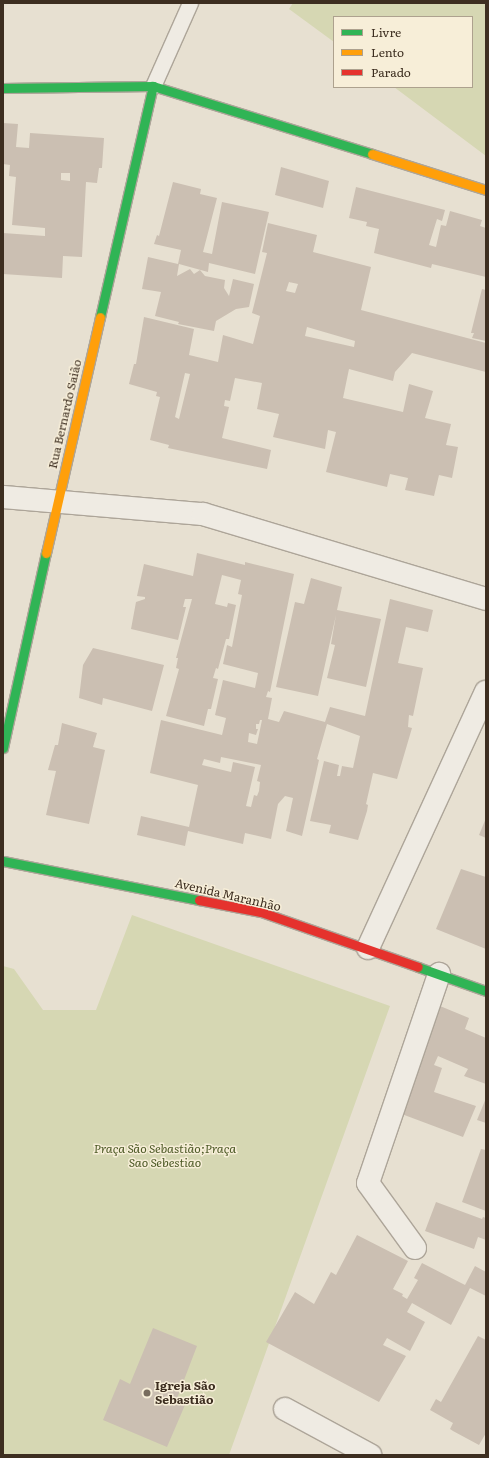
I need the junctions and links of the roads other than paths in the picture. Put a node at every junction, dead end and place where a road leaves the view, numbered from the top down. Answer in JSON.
{"nodes":[{"id":1,"x":190,"y":3,"type":"edge"},
{"id":2,"x":153,"y":86,"type":"junction"},
{"id":3,"x":3,"y":88,"type":"edge"},
{"id":4,"x":486,"y":190,"type":"edge"},
{"id":5,"x":3,"y":497,"type":"edge"},
{"id":6,"x":57,"y":501,"type":"junction"},
{"id":7,"x":486,"y":598,"type":"edge"},
{"id":8,"x":486,"y":692,"type":"edge"},
{"id":9,"x":3,"y":748,"type":"edge"},
{"id":10,"x":3,"y":861,"type":"edge"},
{"id":11,"x":368,"y":948,"type":"junction"},
{"id":12,"x":439,"y":974,"type":"junction"},
{"id":13,"x":486,"y":991,"type":"edge"},
{"id":14,"x":415,"y":1248,"type":"dead end"},
{"id":15,"x":285,"y":1409,"type":"dead end"},
{"id":16,"x":370,"y":1455,"type":"edge"}],
"edges":[{"from":1,"to":2,"type":"lane"},
{"from":2,"to":3,"type":"street"},
{"from":2,"to":4,"type":"street"},
{"from":2,"to":6,"type":"street","name":"Rua Bernardo Saião"},
{"from":5,"to":6,"type":"street"},
{"from":6,"to":7,"type":"street"},
{"from":6,"to":9,"type":"street","name":"Rua Bernardo Saião"},
{"from":8,"to":11,"type":"street"},
{"from":10,"to":11,"type":"street","name":"Avenida Maranhão"},
{"from":11,"to":12,"type":"street","name":"Avenida Maranhão"},
{"from":12,"to":13,"type":"street","name":"Avenida Maranhão"},
{"from":12,"to":14,"type":"street"},
{"from":15,"to":16,"type":"street"}]}
